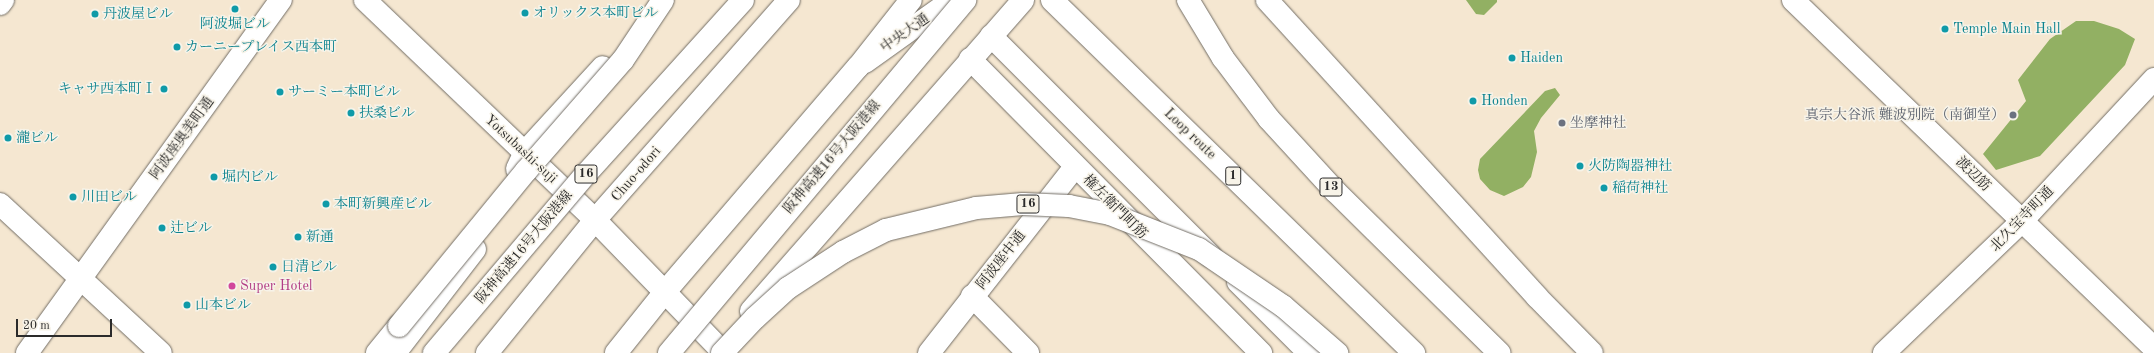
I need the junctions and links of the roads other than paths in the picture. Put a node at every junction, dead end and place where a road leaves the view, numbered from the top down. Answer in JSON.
{"nodes":[{"id":1,"x":3,"y":0,"type":"edge"},
{"id":2,"x":281,"y":0,"type":"edge"},
{"id":3,"x":365,"y":0,"type":"edge"},
{"id":4,"x":664,"y":0,"type":"edge"},
{"id":5,"x":743,"y":0,"type":"edge"},
{"id":6,"x":911,"y":0,"type":"edge"},
{"id":7,"x":952,"y":0,"type":"edge"},
{"id":8,"x":965,"y":0,"type":"edge"},
{"id":9,"x":1023,"y":0,"type":"edge"},
{"id":10,"x":1052,"y":0,"type":"edge"},
{"id":11,"x":1188,"y":0,"type":"edge"},
{"id":12,"x":1267,"y":0,"type":"edge"},
{"id":13,"x":1793,"y":0,"type":"edge"},
{"id":14,"x":787,"y":2,"type":"edge"},
{"id":15,"x":0,"y":4,"type":"edge"},
{"id":16,"x":991,"y":36,"type":"junction"},
{"id":17,"x":970,"y":59,"type":"junction"},
{"id":18,"x":858,"y":67,"type":"junction"},
{"id":19,"x":2154,"y":79,"type":"edge"},
{"id":20,"x":526,"y":152,"type":"junction"},
{"id":21,"x":1075,"y":167,"type":"junction"},
{"id":22,"x":0,"y":204,"type":"edge"},
{"id":23,"x":595,"y":220,"type":"junction"},
{"id":24,"x":2022,"y":221,"type":"junction"},
{"id":25,"x":81,"y":279,"type":"junction"},
{"id":26,"x":664,"y":293,"type":"junction"},
{"id":27,"x":972,"y":296,"type":"junction"},
{"id":28,"x":2154,"y":348,"type":"edge"},
{"id":29,"x":720,"y":352,"type":"edge"},
{"id":30,"x":27,"y":353,"type":"edge"},
{"id":31,"x":162,"y":353,"type":"edge"},
{"id":32,"x":378,"y":353,"type":"edge"},
{"id":33,"x":395,"y":353,"type":"edge"},
{"id":34,"x":434,"y":353,"type":"edge"},
{"id":35,"x":487,"y":353,"type":"edge"},
{"id":36,"x":616,"y":353,"type":"edge"},
{"id":37,"x":669,"y":353,"type":"edge"},
{"id":38,"x":929,"y":353,"type":"edge"},
{"id":39,"x":1028,"y":353,"type":"edge"},
{"id":40,"x":1261,"y":353,"type":"edge"},
{"id":41,"x":1309,"y":353,"type":"edge"},
{"id":42,"x":1338,"y":353,"type":"edge"},
{"id":43,"x":1414,"y":353,"type":"edge"},
{"id":44,"x":1499,"y":353,"type":"edge"},
{"id":45,"x":1592,"y":353,"type":"edge"},
{"id":46,"x":1884,"y":353,"type":"edge"}],
"edges":[{"from":1,"to":15,"type":"main road"},
{"from":2,"to":25,"type":"main road","name":"阿波座奥美町通"},
{"from":3,"to":20,"type":"main road","name":"Yotsubashi-suji"},
{"from":4,"to":20,"type":"main road"},
{"from":4,"to":32,"type":"main road","bridge":true},
{"from":5,"to":34,"type":"main road","name":"阪神高速16号大阪港線","number":"16","bridge":true},
{"from":6,"to":18,"type":"main road"},
{"from":7,"to":18,"type":"main road","name":"中央大通"},
{"from":8,"to":37,"type":"main road","name":"阪神高速16号大阪港線","bridge":true},
{"from":9,"to":16,"type":"main road"},
{"from":10,"to":43,"type":"main road","name":"Loop route","number":"1"},
{"from":11,"to":44,"type":"main road","number":"13"},
{"from":12,"to":45,"type":"main road"},
{"from":13,"to":24,"type":"main road","name":"渡辺筋"},
{"from":14,"to":23,"type":"main road","name":"Chuo-odori"},
{"from":16,"to":17,"type":"main road"},
{"from":16,"to":41,"type":"main road","bridge":true},
{"from":17,"to":21,"type":"main road","name":"権左衛門町筋"},
{"from":17,"to":29,"type":"main road"},
{"from":18,"to":26,"type":"main road"},
{"from":19,"to":24,"type":"main road","name":"北久宝寺町通"},
{"from":20,"to":23,"type":"main road","name":"Yotsubashi-suji"},
{"from":20,"to":33,"type":"main road"},
{"from":21,"to":27,"type":"main road","name":"阿波座中通"},
{"from":21,"to":40,"type":"main road","name":"権左衛門町筋"},
{"from":22,"to":25,"type":"main road"},
{"from":23,"to":26,"type":"main road","name":"Yotsubashi-suji"},
{"from":23,"to":35,"type":"main road","name":"Chuo-odori"},
{"from":24,"to":28,"type":"main road","name":"渡辺筋"},
{"from":24,"to":46,"type":"main road","name":"北久宝寺町通"},
{"from":25,"to":30,"type":"main road","name":"阿波座奥美町通"},
{"from":25,"to":31,"type":"main road"},
{"from":26,"to":29,"type":"main road","name":"Yotsubashi-suji"},
{"from":26,"to":36,"type":"main road"},
{"from":27,"to":38,"type":"main road","name":"阿波座中通"},
{"from":27,"to":39,"type":"main road"},
{"from":29,"to":42,"type":"main road","number":"16","bridge":true}]}
